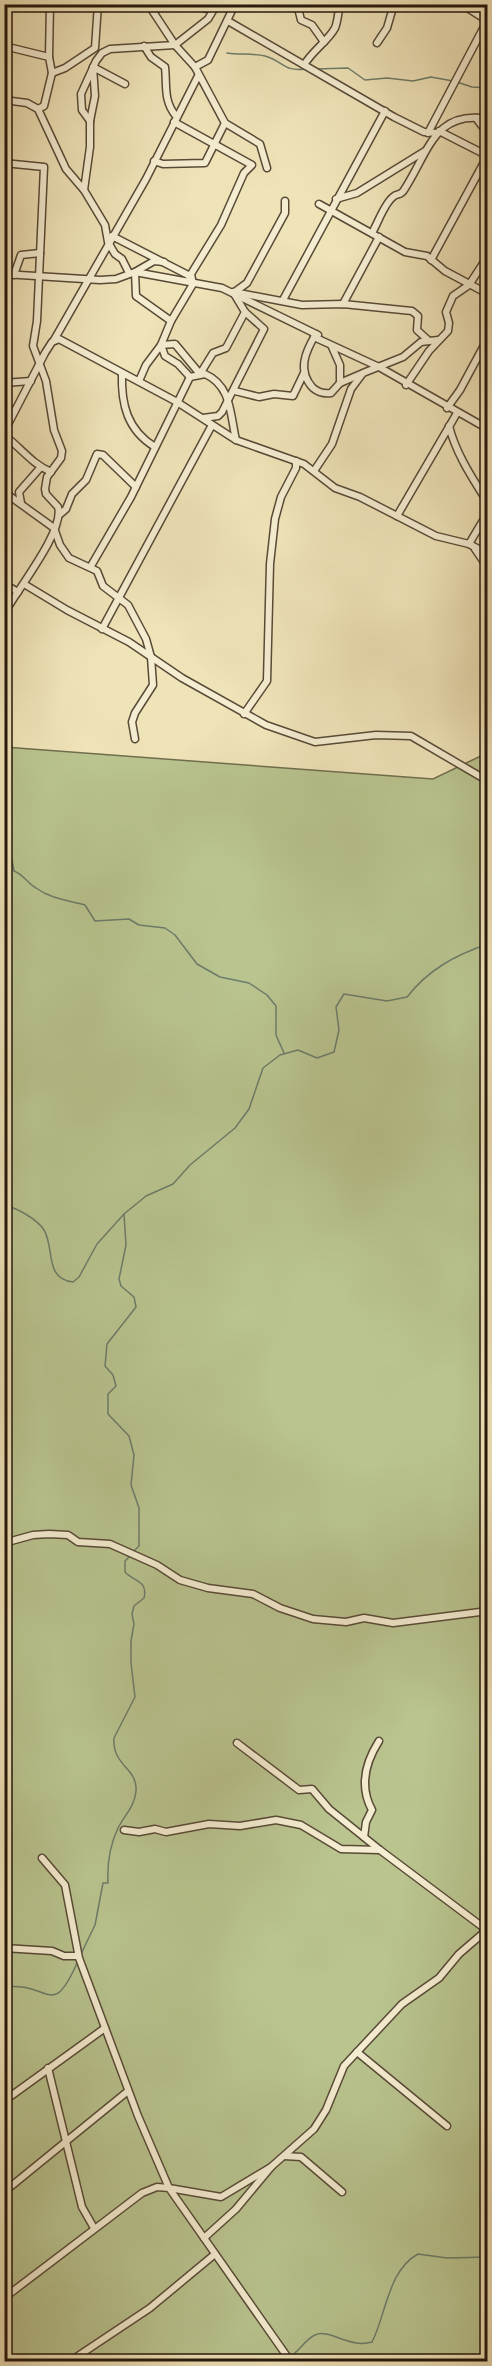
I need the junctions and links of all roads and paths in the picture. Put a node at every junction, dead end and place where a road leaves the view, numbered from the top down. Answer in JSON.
{"nodes":[{"id":1,"x":50,"y":4,"type":"edge"},
{"id":2,"x":98,"y":4,"type":"edge"},
{"id":3,"x":148,"y":4,"type":"edge"},
{"id":4,"x":184,"y":4,"type":"edge"},
{"id":5,"x":235,"y":4,"type":"edge"},
{"id":6,"x":297,"y":4,"type":"edge"},
{"id":7,"x":340,"y":4,"type":"edge"},
{"id":8,"x":394,"y":4,"type":"edge"},
{"id":9,"x":461,"y":4,"type":"edge"},
{"id":10,"x":215,"y":8,"type":"edge"},
{"id":11,"x":228,"y":21,"type":"junction"},
{"id":12,"x":487,"y":21,"type":"edge"},
{"id":13,"x":324,"y":42,"type":"junction"},
{"id":14,"x":377,"y":43,"type":"dead end"},
{"id":15,"x":175,"y":45,"type":"junction"},
{"id":16,"x":4,"y":46,"type":"edge"},
{"id":17,"x":144,"y":46,"type":"junction"},
{"id":18,"x":49,"y":57,"type":"junction"},
{"id":19,"x":304,"y":64,"type":"junction"},
{"id":20,"x":93,"y":67,"type":"junction"},
{"id":21,"x":195,"y":67,"type":"junction"},
{"id":22,"x":51,"y":73,"type":"junction"},
{"id":23,"x":198,"y":76,"type":"junction"},
{"id":24,"x":125,"y":84,"type":"dead end"},
{"id":25,"x":4,"y":100,"type":"edge"},
{"id":26,"x":38,"y":109,"type":"junction"},
{"id":27,"x":385,"y":111,"type":"junction"},
{"id":28,"x":473,"y":116,"type":"junction"},
{"id":29,"x":175,"y":119,"type":"junction"},
{"id":30,"x":488,"y":119,"type":"edge"},
{"id":31,"x":90,"y":121,"type":"junction"},
{"id":32,"x":225,"y":123,"type":"junction"},
{"id":33,"x":438,"y":132,"type":"junction"},
{"id":34,"x":428,"y":133,"type":"junction"},
{"id":35,"x":488,"y":134,"type":"edge"},
{"id":36,"x":214,"y":143,"type":"junction"},
{"id":37,"x":426,"y":151,"type":"junction"},
{"id":38,"x":487,"y":156,"type":"edge"},
{"id":39,"x":154,"y":161,"type":"junction"},
{"id":40,"x":4,"y":163,"type":"edge"},
{"id":41,"x":267,"y":168,"type":"dead end"},
{"id":42,"x":84,"y":190,"type":"junction"},
{"id":43,"x":336,"y":199,"type":"junction"},
{"id":44,"x":285,"y":201,"type":"dead end"},
{"id":45,"x":318,"y":204,"type":"dead end"},
{"id":46,"x":331,"y":210,"type":"junction"},
{"id":47,"x":372,"y":233,"type":"junction"},
{"id":48,"x":379,"y":237,"type":"junction"},
{"id":49,"x":110,"y":239,"type":"junction"},
{"id":50,"x":39,"y":253,"type":"junction"},
{"id":51,"x":488,"y":256,"type":"edge"},
{"id":52,"x":431,"y":260,"type":"junction"},
{"id":53,"x":164,"y":262,"type":"junction"},
{"id":54,"x":132,"y":272,"type":"junction"},
{"id":55,"x":4,"y":274,"type":"edge"},
{"id":56,"x":14,"y":275,"type":"junction"},
{"id":57,"x":38,"y":277,"type":"junction"},
{"id":58,"x":87,"y":279,"type":"junction"},
{"id":59,"x":193,"y":284,"type":"junction"},
{"id":60,"x":469,"y":285,"type":"junction"},
{"id":61,"x":233,"y":292,"type":"junction"},
{"id":62,"x":488,"y":294,"type":"edge"},
{"id":63,"x":283,"y":300,"type":"junction"},
{"id":64,"x":343,"y":304,"type":"junction"},
{"id":65,"x":245,"y":312,"type":"junction"},
{"id":66,"x":171,"y":321,"type":"junction"},
{"id":67,"x":316,"y":335,"type":"junction"},
{"id":68,"x":488,"y":338,"type":"edge"},
{"id":69,"x":54,"y":340,"type":"junction"},
{"id":70,"x":438,"y":340,"type":"junction"},
{"id":71,"x":429,"y":341,"type":"junction"},
{"id":72,"x":161,"y":345,"type":"junction"},
{"id":73,"x":332,"y":347,"type":"junction"},
{"id":74,"x":340,"y":364,"type":"junction"},
{"id":75,"x":39,"y":366,"type":"junction"},
{"id":76,"x":379,"y":367,"type":"junction"},
{"id":77,"x":122,"y":373,"type":"junction"},
{"id":78,"x":304,"y":373,"type":"junction"},
{"id":79,"x":200,"y":374,"type":"junction"},
{"id":80,"x":359,"y":374,"type":"junction"},
{"id":81,"x":190,"y":377,"type":"junction"},
{"id":82,"x":31,"y":381,"type":"junction"},
{"id":83,"x":140,"y":381,"type":"junction"},
{"id":84,"x":4,"y":383,"type":"edge"},
{"id":85,"x":340,"y":383,"type":"junction"},
{"id":86,"x":406,"y":385,"type":"junction"},
{"id":87,"x":235,"y":391,"type":"junction"},
{"id":88,"x":229,"y":400,"type":"junction"},
{"id":89,"x":177,"y":402,"type":"junction"},
{"id":90,"x":447,"y":408,"type":"junction"},
{"id":91,"x":456,"y":413,"type":"junction"},
{"id":92,"x":203,"y":418,"type":"junction"},
{"id":93,"x":212,"y":425,"type":"junction"},
{"id":94,"x":449,"y":426,"type":"junction"},
{"id":95,"x":488,"y":429,"type":"edge"},
{"id":96,"x":4,"y":434,"type":"edge"},
{"id":97,"x":236,"y":441,"type":"junction"},
{"id":98,"x":155,"y":447,"type":"junction"},
{"id":99,"x":296,"y":461,"type":"junction"},
{"id":100,"x":40,"y":468,"type":"junction"},
{"id":101,"x":314,"y":471,"type":"junction"},
{"id":102,"x":51,"y":472,"type":"junction"},
{"id":103,"x":136,"y":487,"type":"junction"},
{"id":104,"x":4,"y":492,"type":"edge"},
{"id":105,"x":488,"y":503,"type":"edge"},
{"id":106,"x":23,"y":506,"type":"junction"},
{"id":107,"x":488,"y":512,"type":"edge"},
{"id":108,"x":59,"y":515,"type":"junction"},
{"id":109,"x":397,"y":516,"type":"junction"},
{"id":110,"x":54,"y":528,"type":"junction"},
{"id":111,"x":471,"y":545,"type":"junction"},
{"id":112,"x":488,"y":554,"type":"edge"},
{"id":113,"x":91,"y":566,"type":"junction"},
{"id":114,"x":488,"y":568,"type":"edge"},
{"id":115,"x":4,"y":584,"type":"edge"},
{"id":116,"x":24,"y":584,"type":"junction"},
{"id":117,"x":18,"y":592,"type":"junction"},
{"id":118,"x":119,"y":596,"type":"junction"},
{"id":119,"x":4,"y":614,"type":"edge"},
{"id":120,"x":102,"y":629,"type":"junction"},
{"id":121,"x":151,"y":657,"type":"junction"},
{"id":122,"x":244,"y":714,"type":"junction"},
{"id":123,"x":135,"y":739,"type":"dead end"},
{"id":124,"x":488,"y":781,"type":"edge"},
{"id":125,"x":4,"y":1543,"type":"edge"},
{"id":126,"x":488,"y":1611,"type":"edge"},
{"id":127,"x":379,"y":1741,"type":"dead end"},
{"id":128,"x":237,"y":1743,"type":"dead end"},
{"id":129,"x":124,"y":1830,"type":"dead end"},
{"id":130,"x":364,"y":1837,"type":"junction"},
{"id":131,"x":380,"y":1850,"type":"junction"},
{"id":132,"x":42,"y":1858,"type":"dead end"},
{"id":133,"x":487,"y":1930,"type":"edge"},
{"id":134,"x":4,"y":1948,"type":"edge"},
{"id":135,"x":78,"y":1956,"type":"junction"},
{"id":136,"x":105,"y":2028,"type":"junction"},
{"id":137,"x":357,"y":2052,"type":"junction"},
{"id":138,"x":48,"y":2068,"type":"junction"},
{"id":139,"x":128,"y":2091,"type":"junction"},
{"id":140,"x":4,"y":2101,"type":"edge"},
{"id":141,"x":447,"y":2126,"type":"dead end"},
{"id":142,"x":67,"y":2140,"type":"junction"},
{"id":143,"x":284,"y":2156,"type":"junction"},
{"id":144,"x":271,"y":2167,"type":"junction"},
{"id":145,"x":169,"y":2188,"type":"junction"},
{"id":146,"x":4,"y":2192,"type":"edge"},
{"id":147,"x":342,"y":2192,"type":"dead end"},
{"id":148,"x":94,"y":2228,"type":"junction"},
{"id":149,"x":204,"y":2238,"type":"junction"},
{"id":150,"x":215,"y":2254,"type":"junction"},
{"id":151,"x":4,"y":2298,"type":"edge"},
{"id":152,"x":69,"y":2361,"type":"edge"},
{"id":153,"x":291,"y":2361,"type":"edge"}],
"edges":[{"from":1,"to":18,"type":"street"},
{"from":2,"to":22,"type":"street"},
{"from":3,"to":15,"type":"street"},
{"from":4,"to":10,"type":"street"},
{"from":5,"to":11,"type":"street"},
{"from":6,"to":13,"type":"street"},
{"from":7,"to":13,"type":"street"},
{"from":8,"to":14,"type":"street"},
{"from":9,"to":12,"type":"street"},
{"from":10,"to":15,"type":"street"},
{"from":11,"to":19,"type":"street"},
{"from":11,"to":21,"type":"street"},
{"from":12,"to":34,"type":"street"},
{"from":13,"to":19,"type":"street"},
{"from":15,"to":17,"type":"street"},
{"from":15,"to":21,"type":"street"},
{"from":16,"to":18,"type":"street"},
{"from":17,"to":20,"type":"street"},
{"from":17,"to":29,"type":"street"},
{"from":18,"to":22,"type":"street"},
{"from":19,"to":27,"type":"street"},
{"from":20,"to":24,"type":"street"},
{"from":20,"to":31,"type":"street"},
{"from":20,"to":31,"type":"street"},
{"from":21,"to":23,"type":"street"},
{"from":22,"to":26,"type":"street"},
{"from":23,"to":29,"type":"street"},
{"from":23,"to":32,"type":"street"},
{"from":25,"to":26,"type":"street"},
{"from":26,"to":42,"type":"street"},
{"from":27,"to":34,"type":"street"},
{"from":27,"to":43,"type":"street"},
{"from":28,"to":30,"type":"street"},
{"from":28,"to":33,"type":"street"},
{"from":28,"to":35,"type":"street"},
{"from":29,"to":36,"type":"street"},
{"from":29,"to":39,"type":"street"},
{"from":31,"to":42,"type":"street"},
{"from":32,"to":36,"type":"street"},
{"from":32,"to":41,"type":"street"},
{"from":33,"to":34,"type":"street"},
{"from":33,"to":37,"type":"street"},
{"from":33,"to":38,"type":"street"},
{"from":36,"to":39,"type":"street"},
{"from":36,"to":59,"type":"street"},
{"from":37,"to":43,"type":"street"},
{"from":37,"to":47,"type":"street"},
{"from":38,"to":52,"type":"street"},
{"from":39,"to":49,"type":"street"},
{"from":40,"to":50,"type":"street"},
{"from":42,"to":49,"type":"street"},
{"from":43,"to":46,"type":"street"},
{"from":44,"to":61,"type":"street"},
{"from":45,"to":46,"type":"street"},
{"from":46,"to":47,"type":"street"},
{"from":46,"to":63,"type":"street"},
{"from":47,"to":48,"type":"street"},
{"from":48,"to":52,"type":"street"},
{"from":48,"to":64,"type":"street"},
{"from":49,"to":53,"type":"street"},
{"from":49,"to":54,"type":"street"},
{"from":49,"to":58,"type":"street"},
{"from":50,"to":56,"type":"street"},
{"from":50,"to":57,"type":"street"},
{"from":51,"to":60,"type":"street"},
{"from":52,"to":60,"type":"street"},
{"from":53,"to":54,"type":"street"},
{"from":53,"to":59,"type":"street"},
{"from":54,"to":58,"type":"street"},
{"from":54,"to":59,"type":"street"},
{"from":54,"to":66,"type":"street"},
{"from":55,"to":56,"type":"street"},
{"from":56,"to":57,"type":"street"},
{"from":57,"to":58,"type":"street"},
{"from":57,"to":75,"type":"street"},
{"from":58,"to":69,"type":"street"},
{"from":59,"to":61,"type":"street"},
{"from":59,"to":66,"type":"street"},
{"from":60,"to":62,"type":"street"},
{"from":60,"to":70,"type":"street"},
{"from":61,"to":63,"type":"street"},
{"from":61,"to":65,"type":"street"},
{"from":61,"to":67,"type":"street"},
{"from":63,"to":64,"type":"street"},
{"from":64,"to":71,"type":"street"},
{"from":65,"to":79,"type":"street"},
{"from":65,"to":87,"type":"street"},
{"from":66,"to":72,"type":"street"},
{"from":67,"to":73,"type":"street"},
{"from":67,"to":78,"type":"street"},
{"from":68,"to":90,"type":"street"},
{"from":69,"to":75,"type":"street"},
{"from":69,"to":77,"type":"street"},
{"from":70,"to":71,"type":"street"},
{"from":70,"to":86,"type":"street"},
{"from":71,"to":76,"type":"street"},
{"from":72,"to":79,"type":"street"},
{"from":72,"to":81,"type":"street"},
{"from":72,"to":83,"type":"street"},
{"from":73,"to":74,"type":"street"},
{"from":73,"to":76,"type":"street"},
{"from":74,"to":80,"type":"street"},
{"from":74,"to":85,"type":"street"},
{"from":75,"to":82,"type":"street"},
{"from":75,"to":102,"type":"street"},
{"from":76,"to":80,"type":"street"},
{"from":76,"to":86,"type":"street"},
{"from":77,"to":83,"type":"street"},
{"from":77,"to":98,"type":"street"},
{"from":78,"to":85,"type":"street"},
{"from":78,"to":87,"type":"street"},
{"from":79,"to":81,"type":"street"},
{"from":79,"to":88,"type":"street"},
{"from":80,"to":85,"type":"street"},
{"from":80,"to":101,"type":"street"},
{"from":81,"to":89,"type":"street"},
{"from":82,"to":84,"type":"street"},
{"from":82,"to":96,"type":"street"},
{"from":83,"to":89,"type":"street"},
{"from":86,"to":90,"type":"street"},
{"from":87,"to":88,"type":"street"},
{"from":88,"to":92,"type":"street"},
{"from":88,"to":97,"type":"street"},
{"from":89,"to":92,"type":"street"},
{"from":89,"to":98,"type":"street"},
{"from":90,"to":91,"type":"street"},
{"from":91,"to":94,"type":"street"},
{"from":91,"to":95,"type":"street"},
{"from":92,"to":93,"type":"street"},
{"from":93,"to":97,"type":"street"},
{"from":93,"to":118,"type":"street"},
{"from":94,"to":105,"type":"street"},
{"from":94,"to":109,"type":"street"},
{"from":96,"to":100,"type":"street"},
{"from":97,"to":99,"type":"street"},
{"from":98,"to":103,"type":"street"},
{"from":99,"to":101,"type":"street"},
{"from":99,"to":122,"type":"street"},
{"from":100,"to":102,"type":"street"},
{"from":100,"to":106,"type":"street"},
{"from":101,"to":109,"type":"street"},
{"from":102,"to":108,"type":"street"},
{"from":103,"to":108,"type":"street"},
{"from":103,"to":113,"type":"street"},
{"from":104,"to":106,"type":"street"},
{"from":106,"to":110,"type":"street"},
{"from":107,"to":111,"type":"street"},
{"from":108,"to":110,"type":"street"},
{"from":109,"to":111,"type":"street"},
{"from":110,"to":113,"type":"street"},
{"from":110,"to":116,"type":"street"},
{"from":111,"to":112,"type":"street"},
{"from":111,"to":114,"type":"street"},
{"from":113,"to":118,"type":"street"},
{"from":115,"to":117,"type":"street"},
{"from":116,"to":117,"type":"street"},
{"from":116,"to":120,"type":"street"},
{"from":117,"to":119,"type":"street"},
{"from":118,"to":120,"type":"street"},
{"from":118,"to":121,"type":"street"},
{"from":120,"to":121,"type":"street"},
{"from":121,"to":122,"type":"street"},
{"from":121,"to":123,"type":"street"},
{"from":122,"to":124,"type":"street"},
{"from":125,"to":126,"type":"street"},
{"from":127,"to":130,"type":"street"},
{"from":128,"to":130,"type":"street"},
{"from":129,"to":131,"type":"street"},
{"from":130,"to":131,"type":"street"},
{"from":131,"to":133,"type":"street"},
{"from":132,"to":135,"type":"street"},
{"from":133,"to":137,"type":"street"},
{"from":134,"to":135,"type":"street"},
{"from":135,"to":136,"type":"street"},
{"from":136,"to":138,"type":"street"},
{"from":136,"to":139,"type":"street"},
{"from":137,"to":141,"type":"street"},
{"from":137,"to":143,"type":"street"},
{"from":138,"to":140,"type":"street"},
{"from":138,"to":142,"type":"street"},
{"from":139,"to":142,"type":"street"},
{"from":139,"to":145,"type":"street"},
{"from":142,"to":146,"type":"street"},
{"from":142,"to":148,"type":"street"},
{"from":143,"to":144,"type":"street"},
{"from":143,"to":147,"type":"street"},
{"from":144,"to":145,"type":"street"},
{"from":144,"to":149,"type":"street"},
{"from":145,"to":148,"type":"street"},
{"from":145,"to":149,"type":"street"},
{"from":148,"to":151,"type":"street"},
{"from":149,"to":150,"type":"street"},
{"from":150,"to":152,"type":"street"},
{"from":150,"to":153,"type":"street"}]}
